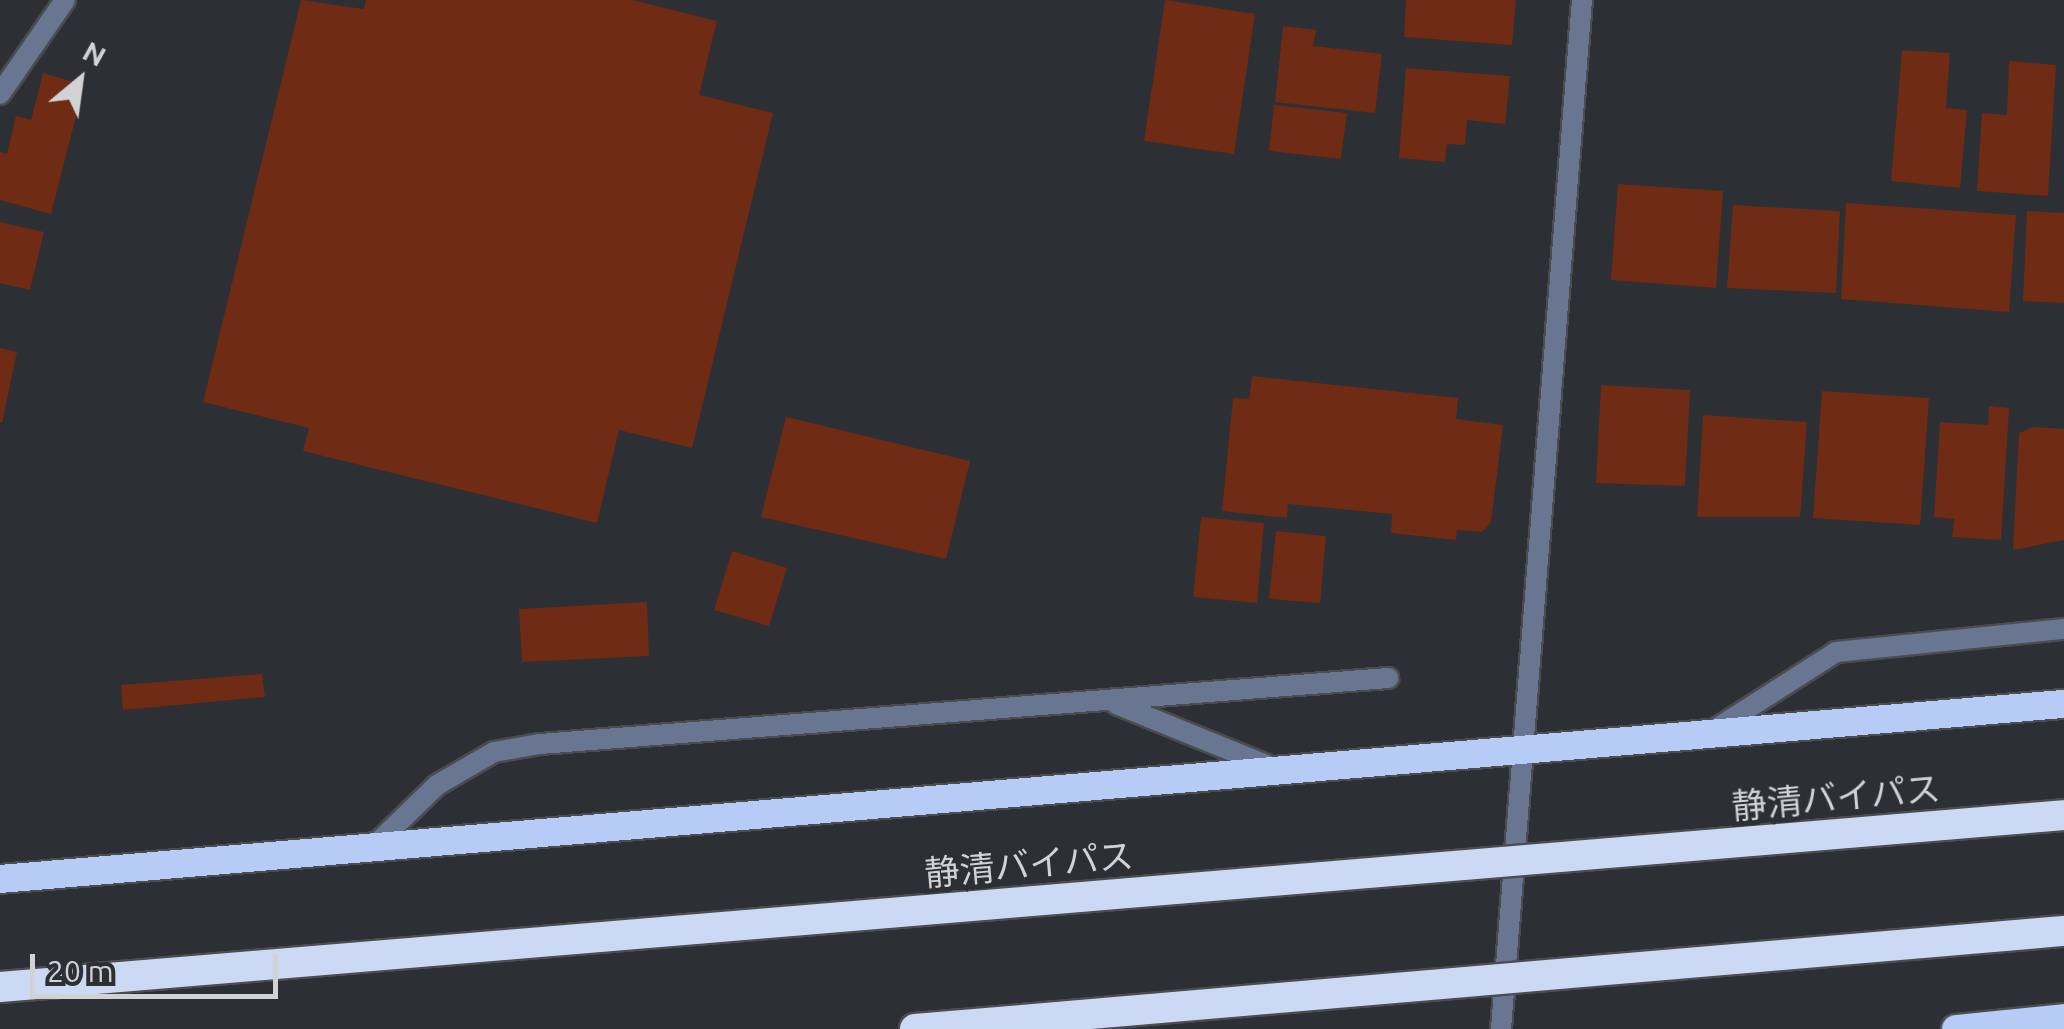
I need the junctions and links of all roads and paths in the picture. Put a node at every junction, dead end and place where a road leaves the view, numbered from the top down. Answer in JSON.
{"nodes":[{"id":1,"x":65,"y":0,"type":"edge"},
{"id":2,"x":1582,"y":0,"type":"edge"},
{"id":3,"x":0,"y":94,"type":"edge"},
{"id":4,"x":2064,"y":630,"type":"edge"},
{"id":5,"x":1388,"y":678,"type":"dead end"},
{"id":6,"x":1104,"y":700,"type":"junction"},
{"id":7,"x":2064,"y":704,"type":"edge"},
{"id":8,"x":1711,"y":732,"type":"junction"},
{"id":9,"x":1523,"y":747,"type":"junction"},
{"id":10,"x":1276,"y":769,"type":"junction"},
{"id":11,"x":2064,"y":815,"type":"edge"},
{"id":12,"x":370,"y":850,"type":"junction"},
{"id":13,"x":0,"y":879,"type":"edge"},
{"id":14,"x":2064,"y":931,"type":"edge"},
{"id":15,"x":0,"y":988,"type":"edge"},
{"id":16,"x":2064,"y":1018,"type":"edge"},
{"id":17,"x":915,"y":1029,"type":"edge"},
{"id":18,"x":1501,"y":1029,"type":"edge"},
{"id":19,"x":1956,"y":1029,"type":"edge"}],
"edges":[{"from":1,"to":3,"type":"street"},
{"from":2,"to":9,"type":"street"},
{"from":4,"to":8,"type":"street"},
{"from":5,"to":6,"type":"street"},
{"from":6,"to":10,"type":"street"},
{"from":6,"to":12,"type":"street"},
{"from":7,"to":8,"type":"highway"},
{"from":8,"to":9,"type":"highway"},
{"from":9,"to":10,"type":"highway"},
{"from":9,"to":18,"type":"street"},
{"from":10,"to":12,"type":"highway"},
{"from":11,"to":15,"type":"highway","name":"静清バイパス","bridge":true},
{"from":12,"to":13,"type":"highway"},
{"from":14,"to":17,"type":"highway","bridge":true},
{"from":16,"to":19,"type":"highway"}]}
